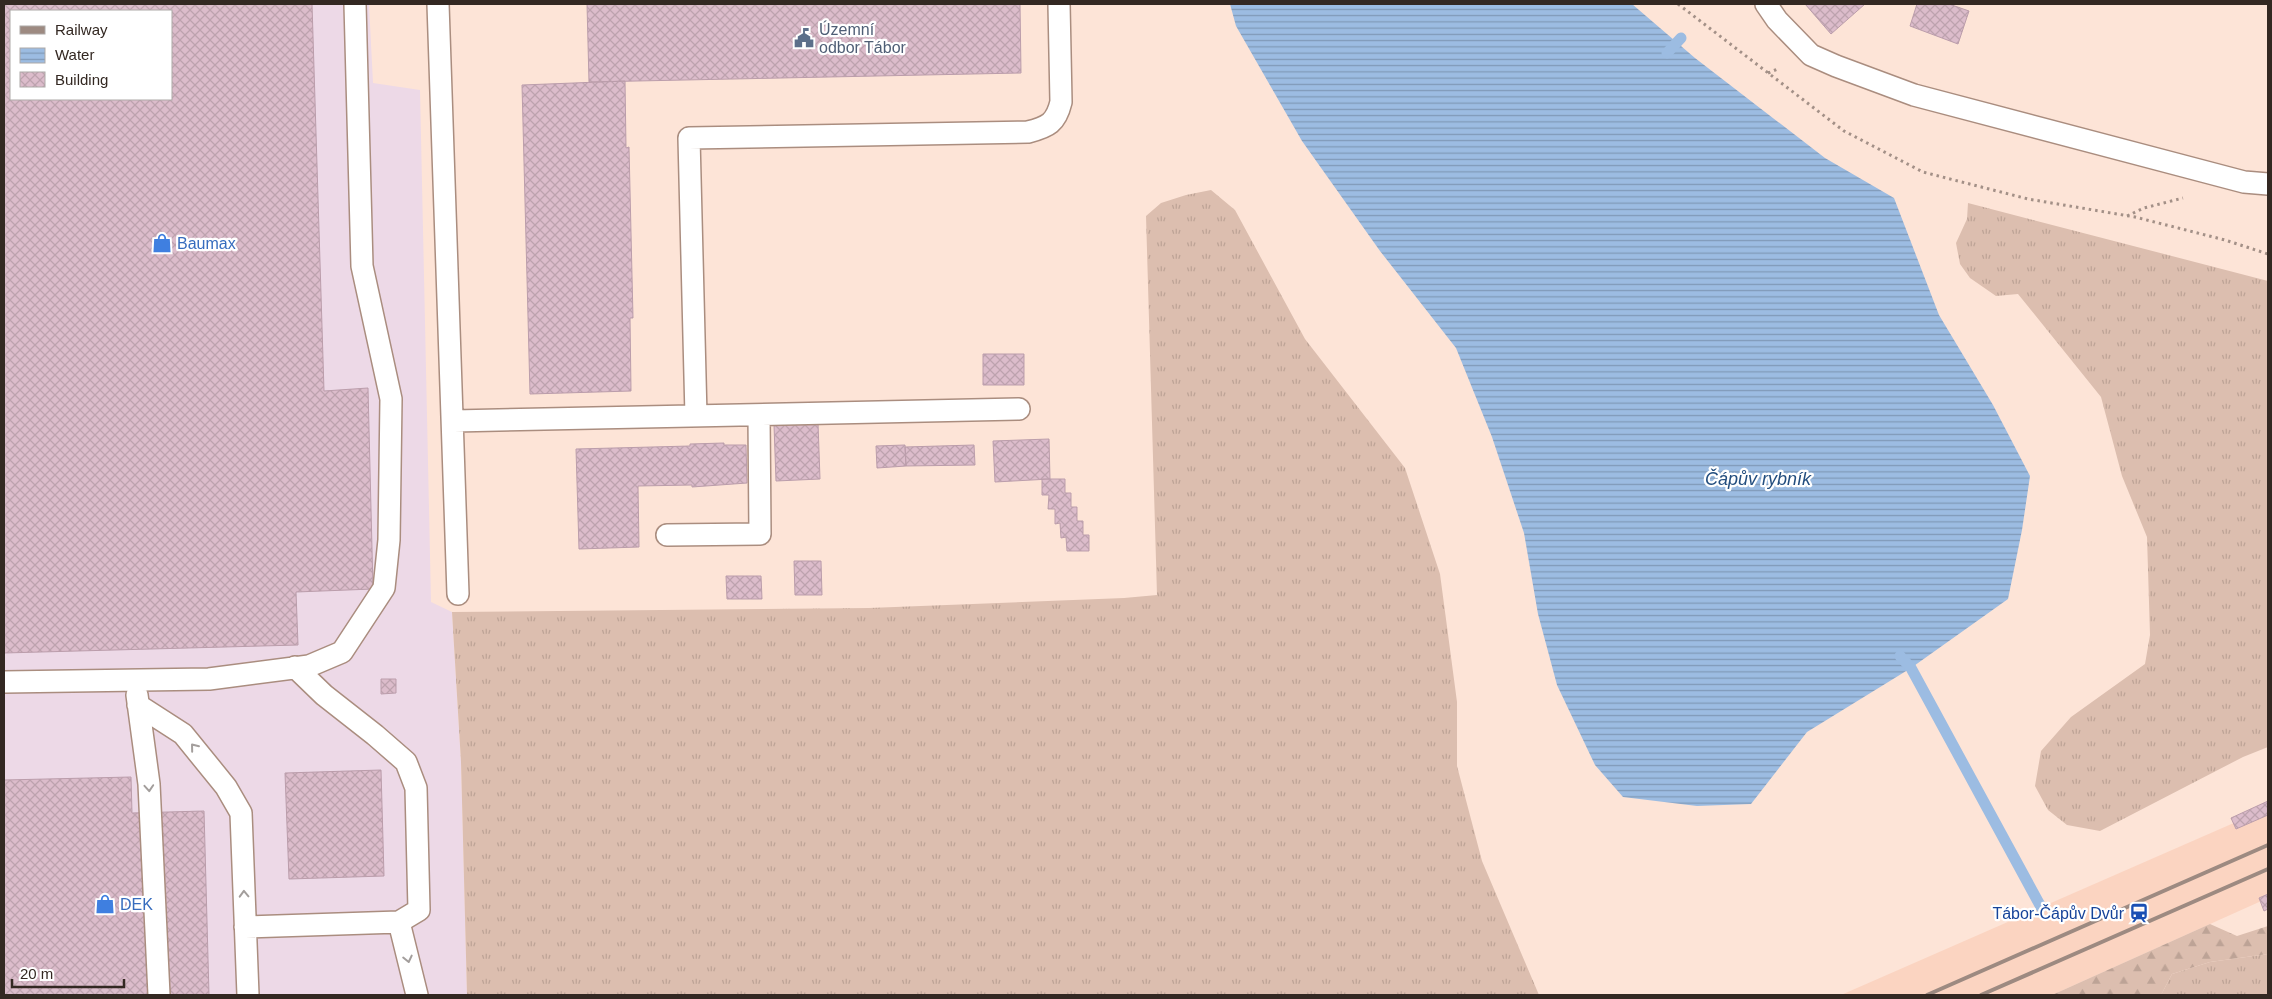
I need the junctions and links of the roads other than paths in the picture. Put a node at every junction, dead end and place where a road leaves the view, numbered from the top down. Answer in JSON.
{"nodes":[{"id":1,"x":355,"y":4,"type":"edge"},
{"id":2,"x":438,"y":4,"type":"edge"},
{"id":3,"x":1059,"y":4,"type":"edge"},
{"id":4,"x":1766,"y":4,"type":"edge"},
{"id":5,"x":2268,"y":184,"type":"edge"},
{"id":6,"x":1019,"y":410,"type":"dead end"},
{"id":7,"x":759,"y":415,"type":"junction"},
{"id":8,"x":696,"y":416,"type":"junction"},
{"id":9,"x":454,"y":421,"type":"junction"},
{"id":10,"x":667,"y":535,"type":"dead end"},
{"id":11,"x":458,"y":594,"type":"dead end"},
{"id":12,"x":295,"y":667,"type":"junction"},
{"id":13,"x":137,"y":680,"type":"junction"},
{"id":14,"x":4,"y":682,"type":"edge"},
{"id":15,"x":138,"y":704,"type":"junction"},
{"id":16,"x":399,"y":922,"type":"junction"},
{"id":17,"x":245,"y":927,"type":"junction"},
{"id":18,"x":159,"y":995,"type":"edge"},
{"id":19,"x":248,"y":995,"type":"edge"},
{"id":20,"x":417,"y":995,"type":"edge"}],
"edges":[{"from":1,"to":12,"type":"lane"},
{"from":2,"to":9,"type":"lane"},
{"from":3,"to":8,"type":"lane"},
{"from":4,"to":5,"type":"lane"},
{"from":6,"to":7,"type":"lane"},
{"from":7,"to":8,"type":"lane"},
{"from":7,"to":10,"type":"lane"},
{"from":8,"to":9,"type":"lane"},
{"from":9,"to":11,"type":"lane"},
{"from":12,"to":13,"type":"lane"},
{"from":12,"to":16,"type":"lane"},
{"from":13,"to":14,"type":"lane"},
{"from":13,"to":15,"type":"lane"},
{"from":17,"to":15,"type":"lane","one_way":true},
{"from":15,"to":18,"type":"lane","one_way":true},
{"from":16,"to":17,"type":"lane"},
{"from":16,"to":20,"type":"lane","one_way":true},
{"from":17,"to":19,"type":"lane"}]}
